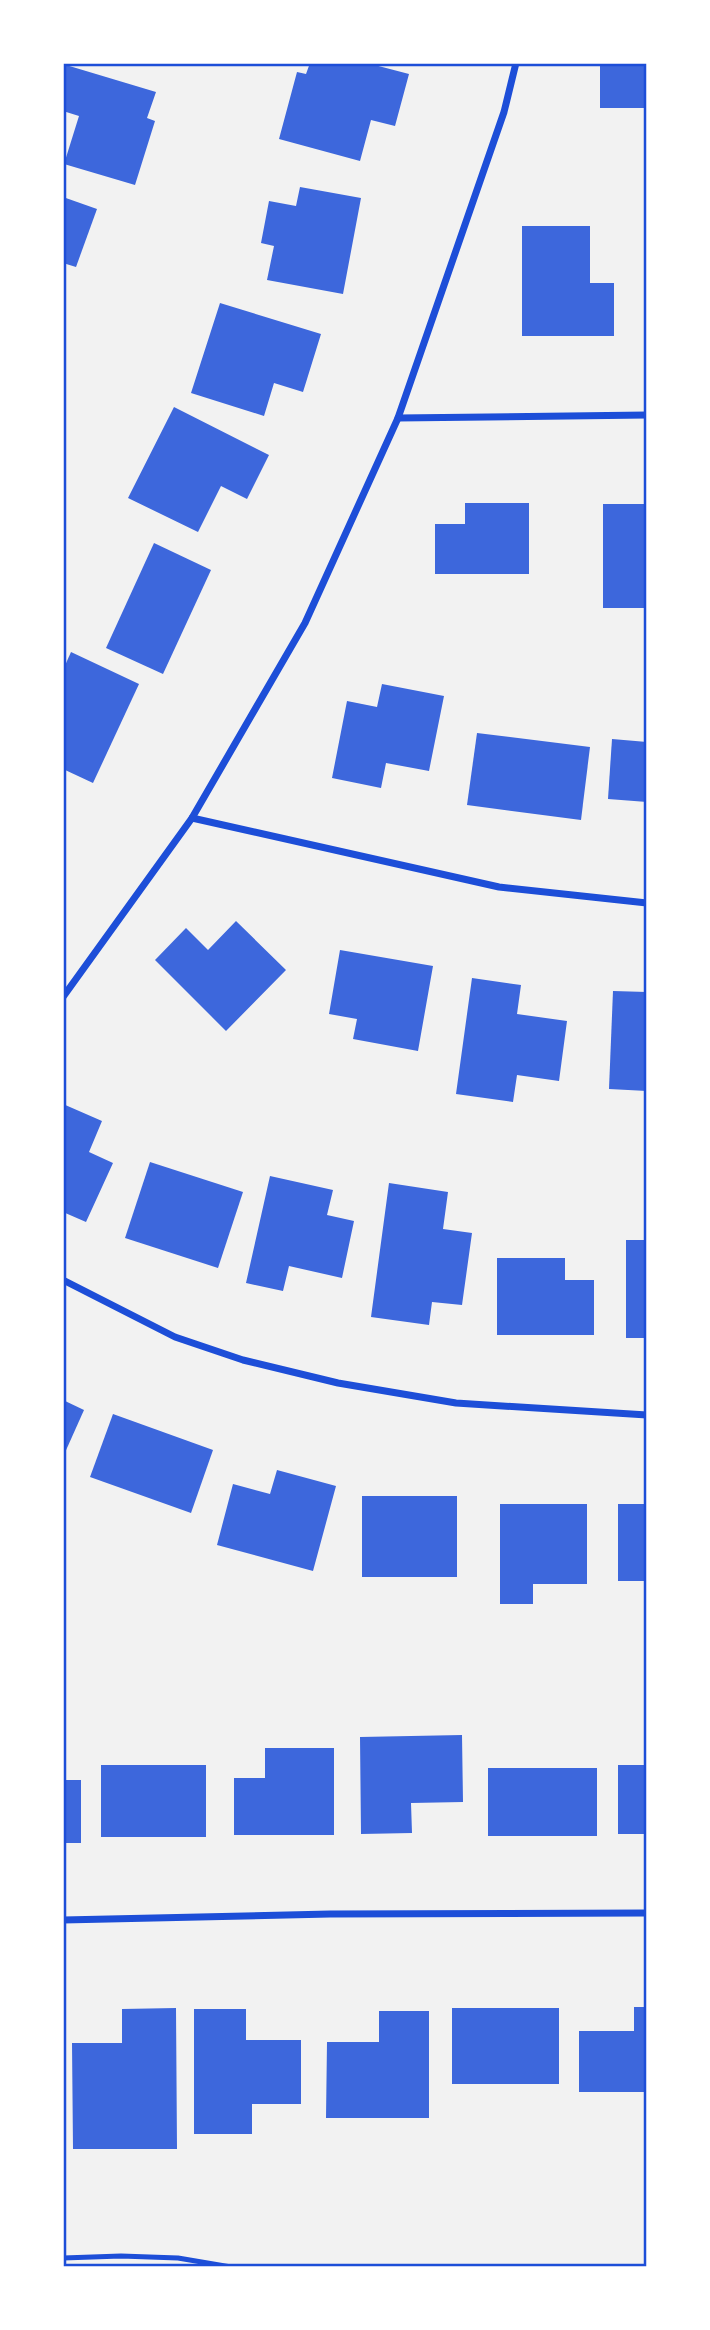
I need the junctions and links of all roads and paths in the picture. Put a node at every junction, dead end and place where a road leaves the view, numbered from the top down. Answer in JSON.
{"nodes":[{"id":1,"x":516,"y":63,"type":"edge"},
{"id":2,"x":647,"y":415,"type":"edge"},
{"id":3,"x":398,"y":418,"type":"junction"},
{"id":4,"x":192,"y":818,"type":"junction"},
{"id":5,"x":647,"y":903,"type":"edge"},
{"id":6,"x":63,"y":997,"type":"edge"},
{"id":7,"x":63,"y":1280,"type":"edge"},
{"id":8,"x":647,"y":1415,"type":"edge"},
{"id":9,"x":647,"y":1913,"type":"edge"},
{"id":10,"x":63,"y":1920,"type":"edge"},
{"id":11,"x":63,"y":2258,"type":"edge"},
{"id":12,"x":231,"y":2267,"type":"edge"}],
"edges":[{"from":1,"to":3,"type":"street"},
{"from":2,"to":3,"type":"street"},
{"from":3,"to":4,"type":"street"},
{"from":4,"to":5,"type":"street"},
{"from":4,"to":6,"type":"street"},
{"from":7,"to":8,"type":"street"},
{"from":9,"to":10,"type":"street"},
{"from":11,"to":12,"type":"lane"}]}
